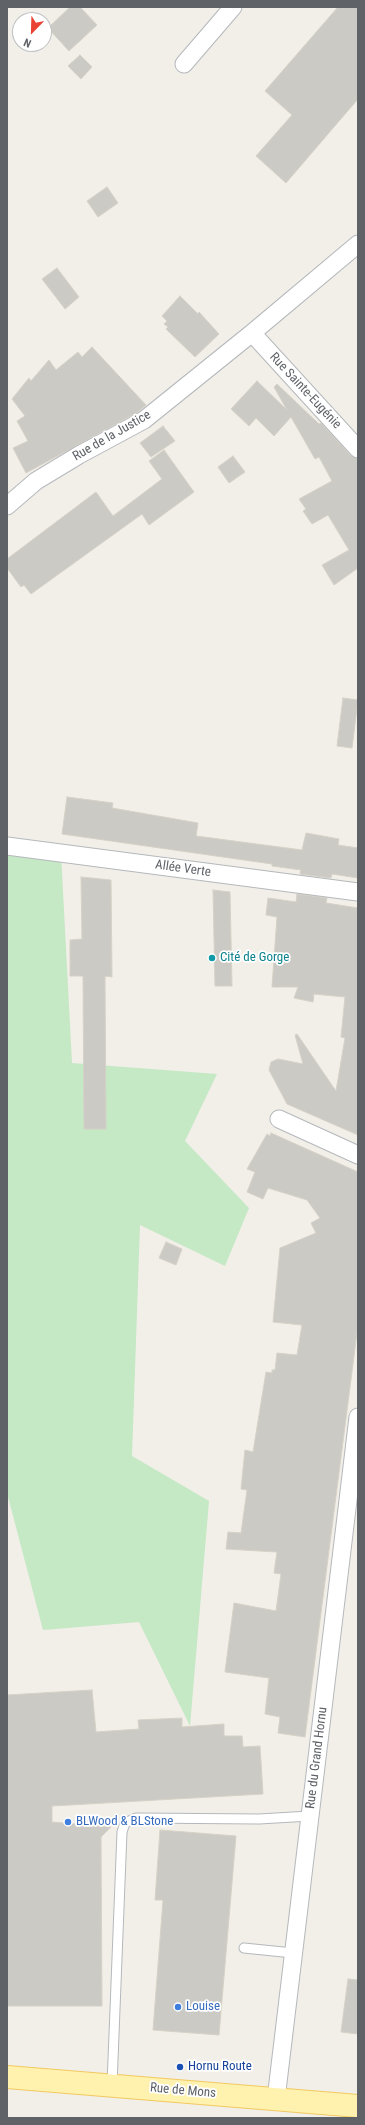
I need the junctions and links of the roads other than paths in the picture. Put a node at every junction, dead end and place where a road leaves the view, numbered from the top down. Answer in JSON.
{"nodes":[{"id":1,"x":233,"y":7,"type":"edge"},
{"id":2,"x":184,"y":64,"type":"dead end"},
{"id":3,"x":358,"y":244,"type":"edge"},
{"id":4,"x":252,"y":333,"type":"junction"},
{"id":5,"x":358,"y":449,"type":"edge"},
{"id":6,"x":7,"y":506,"type":"edge"},
{"id":7,"x":7,"y":846,"type":"edge"},
{"id":8,"x":358,"y":892,"type":"edge"},
{"id":9,"x":279,"y":1118,"type":"dead end"},
{"id":10,"x":358,"y":1155,"type":"edge"},
{"id":11,"x":358,"y":1417,"type":"edge"},
{"id":12,"x":310,"y":1816,"type":"junction"},
{"id":13,"x":244,"y":1948,"type":"dead end"},
{"id":14,"x":293,"y":1953,"type":"junction"},
{"id":15,"x":7,"y":2076,"type":"edge"},
{"id":16,"x":112,"y":2086,"type":"junction"},
{"id":17,"x":276,"y":2099,"type":"junction"},
{"id":18,"x":358,"y":2106,"type":"edge"}],
"edges":[{"from":1,"to":2,"type":"street"},
{"from":3,"to":4,"type":"street","name":"Rue de la Justice"},
{"from":4,"to":5,"type":"street","name":"Rue Sainte-Eugénie"},
{"from":4,"to":6,"type":"street","name":"Rue de la Justice"},
{"from":7,"to":8,"type":"street","name":"Allée Verte"},
{"from":9,"to":10,"type":"street"},
{"from":11,"to":12,"type":"street","name":"Rue du Grand Hornu"},
{"from":12,"to":14,"type":"street","name":"Rue du Grand Hornu"},
{"from":12,"to":16,"type":"lane"},
{"from":13,"to":14,"type":"lane"},
{"from":14,"to":17,"type":"street","name":"Rue du Grand Hornu"},
{"from":15,"to":16,"type":"main road","name":"Rue de Mons"},
{"from":16,"to":17,"type":"main road","name":"Rue de Mons"},
{"from":17,"to":18,"type":"main road","name":"Rue de Mons"}]}
